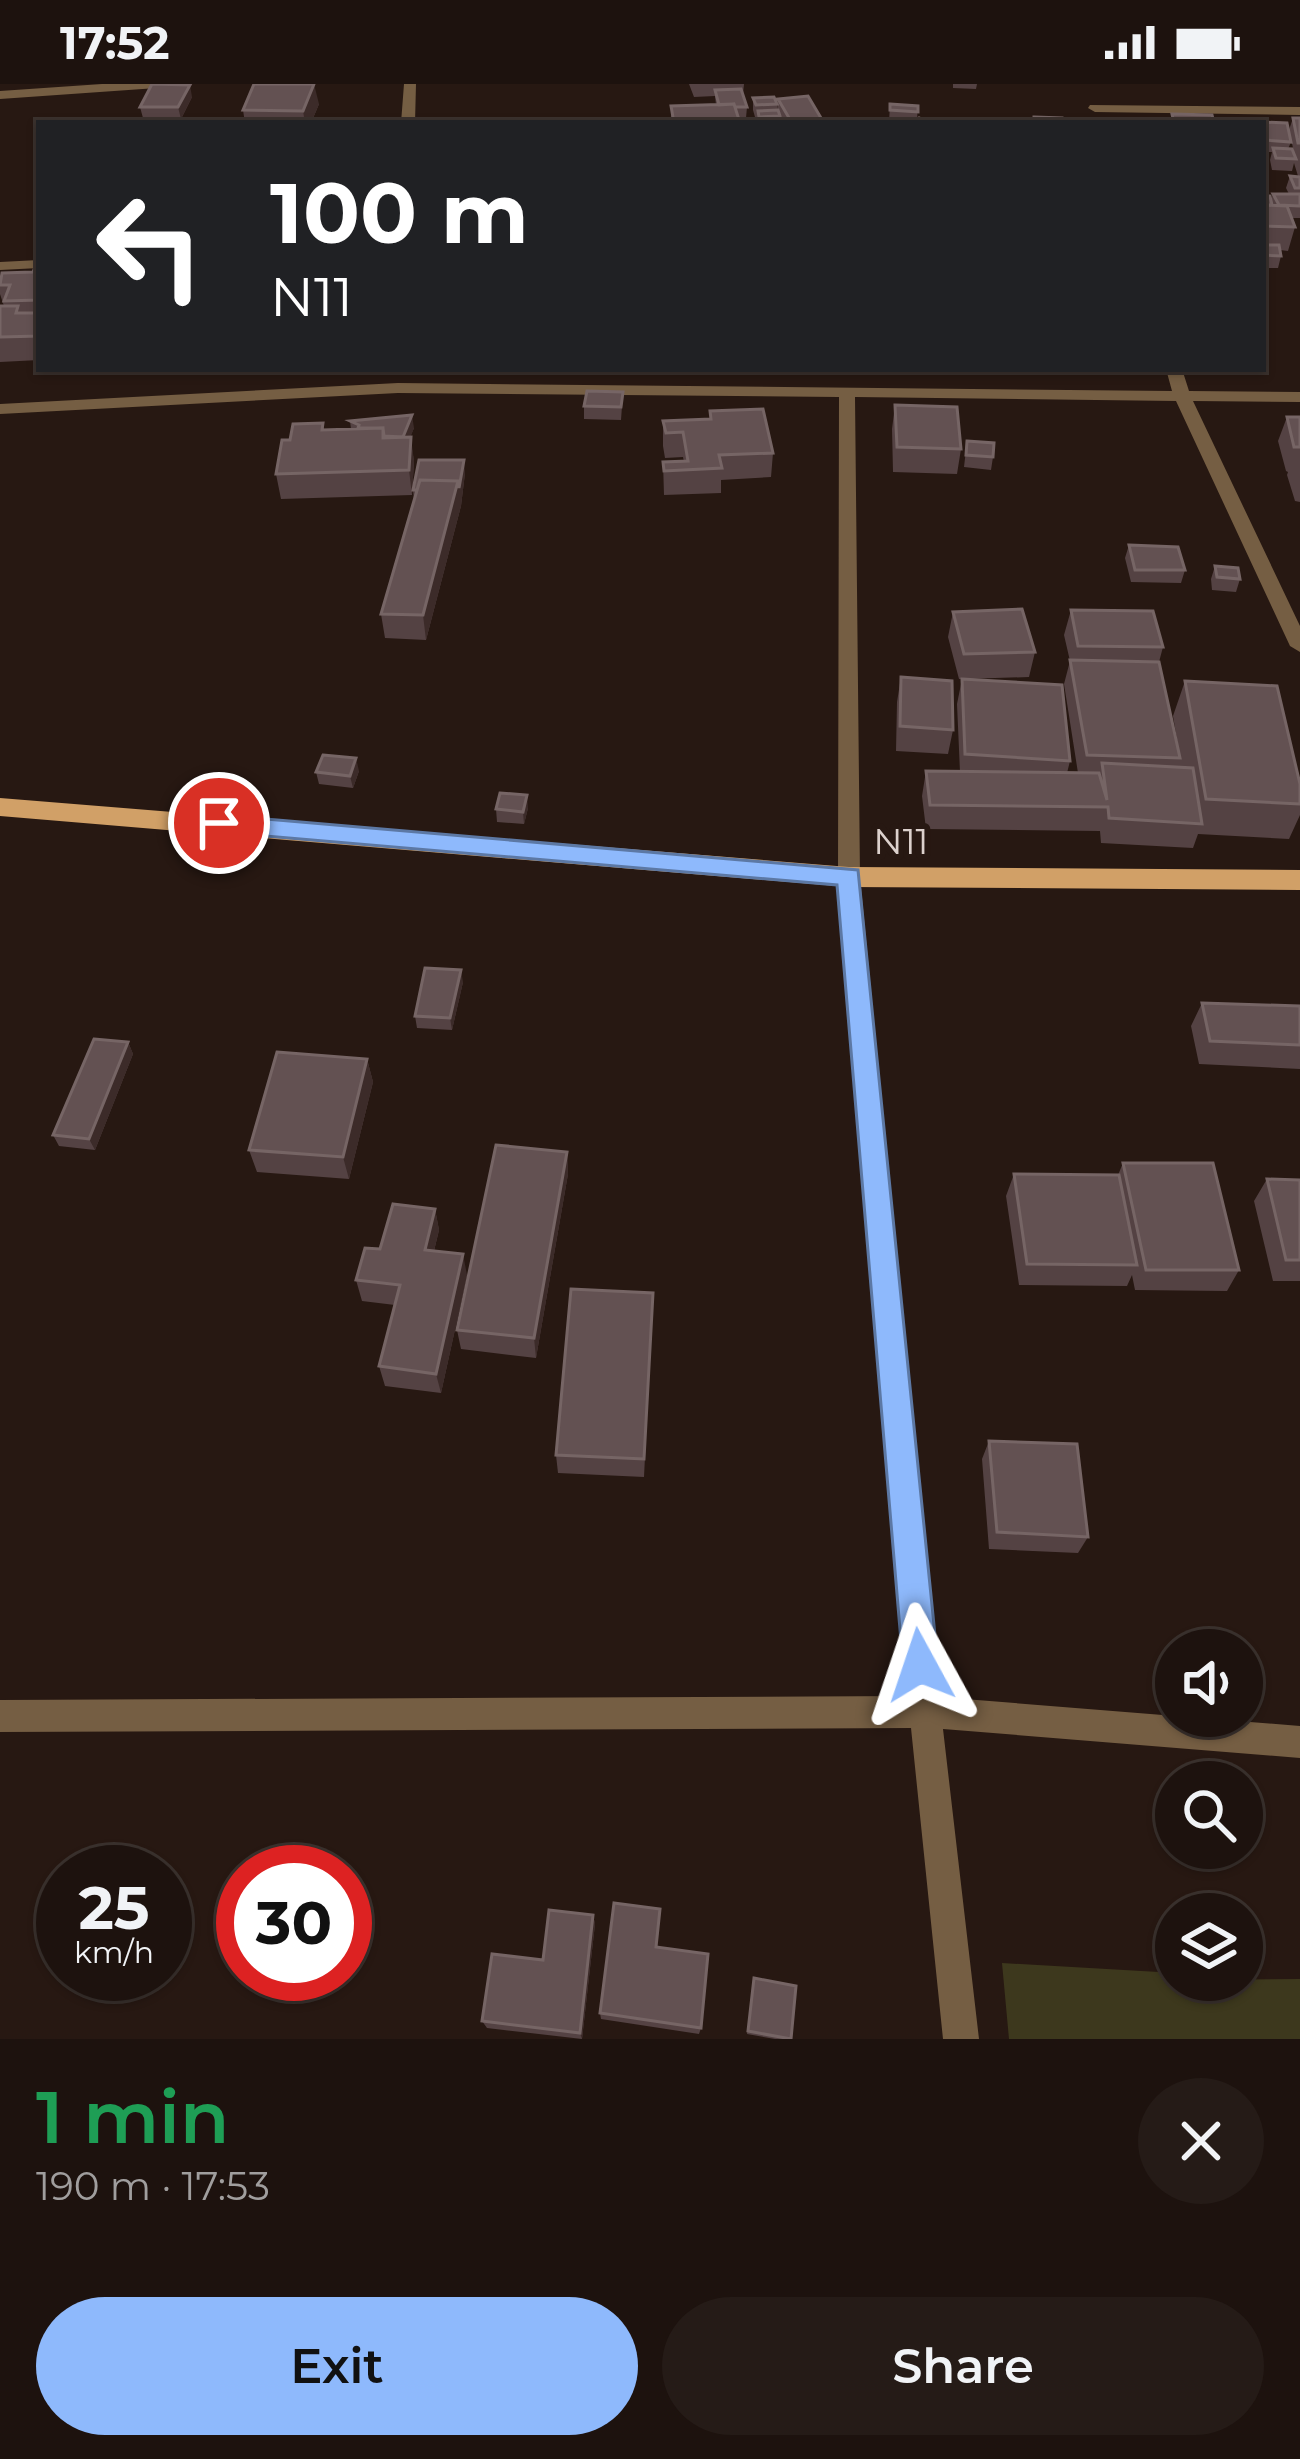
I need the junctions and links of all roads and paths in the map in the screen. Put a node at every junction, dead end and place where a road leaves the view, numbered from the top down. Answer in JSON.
{"nodes":[{"id":1,"x":157,"y":84,"type":"edge"},
{"id":2,"x":410,"y":84,"type":"edge"},
{"id":3,"x":0,"y":95,"type":"edge"},
{"id":4,"x":1095,"y":109,"type":"edge"},
{"id":5,"x":1300,"y":111,"type":"edge"},
{"id":6,"x":408,"y":120,"type":"edge"},
{"id":7,"x":36,"y":264,"type":"edge"},
{"id":8,"x":0,"y":266,"type":"edge"},
{"id":9,"x":1175,"y":372,"type":"edge"},
{"id":10,"x":399,"y":379,"type":"edge"},
{"id":11,"x":847,"y":393,"type":"junction"},
{"id":12,"x":1182,"y":396,"type":"junction"},
{"id":13,"x":1300,"y":397,"type":"edge"},
{"id":14,"x":0,"y":409,"type":"edge"},
{"id":15,"x":1300,"y":646,"type":"edge"},
{"id":16,"x":0,"y":807,"type":"edge"},
{"id":17,"x":849,"y":877,"type":"junction"},
{"id":18,"x":1300,"y":880,"type":"edge"},
{"id":19,"x":925,"y":1712,"type":"junction"},
{"id":20,"x":0,"y":1716,"type":"edge"},
{"id":21,"x":1300,"y":1742,"type":"edge"},
{"id":22,"x":961,"y":2039,"type":"edge"}],
"edges":[{"from":1,"to":3,"type":"street"},
{"from":2,"to":6,"type":"street"},
{"from":4,"to":5,"type":"street"},
{"from":7,"to":8,"type":"street"},
{"from":9,"to":12,"type":"street"},
{"from":10,"to":11,"type":"street"},
{"from":10,"to":14,"type":"street"},
{"from":11,"to":12,"type":"street"},
{"from":11,"to":17,"type":"street"},
{"from":12,"to":13,"type":"street"},
{"from":12,"to":15,"type":"street"},
{"from":16,"to":17,"type":"main road","name":"N11"},
{"from":17,"to":18,"type":"main road","name":"N11"},
{"from":17,"to":19,"type":"street"},
{"from":19,"to":20,"type":"street"},
{"from":19,"to":21,"type":"street"},
{"from":19,"to":22,"type":"street"}]}
